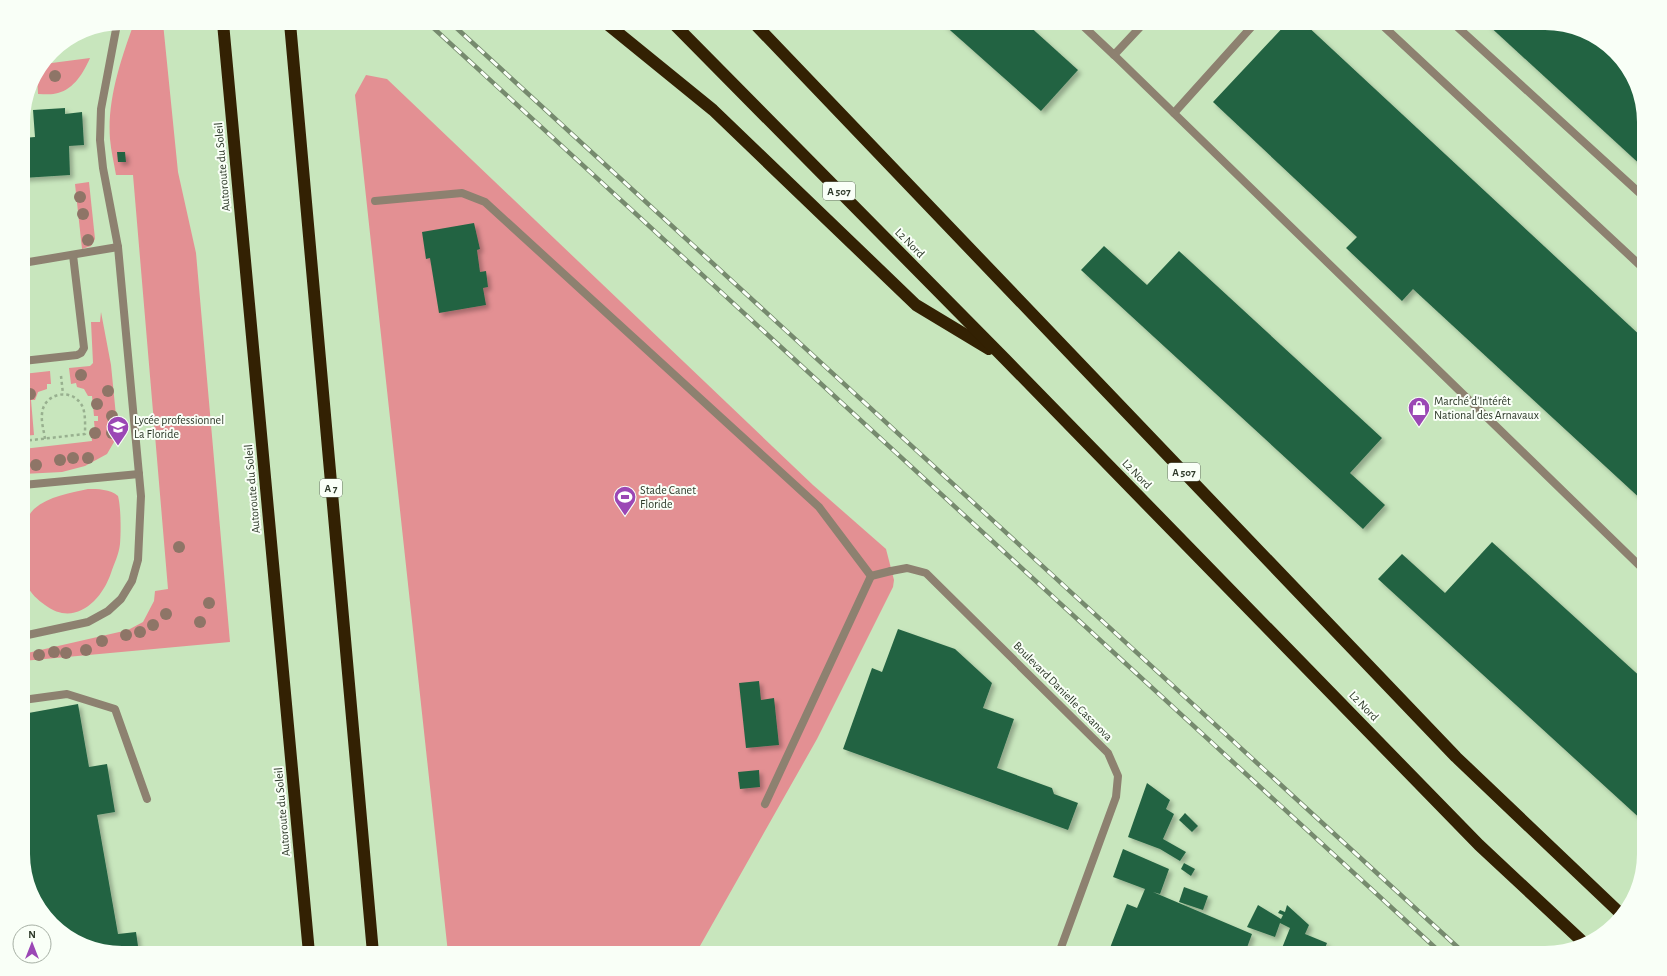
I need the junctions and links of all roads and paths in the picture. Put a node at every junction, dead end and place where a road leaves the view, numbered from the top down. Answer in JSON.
{"nodes":[{"id":1,"x":223,"y":30,"type":"edge"},
{"id":2,"x":291,"y":30,"type":"edge"},
{"id":3,"x":615,"y":30,"type":"edge"},
{"id":4,"x":680,"y":30,"type":"edge"},
{"id":5,"x":761,"y":30,"type":"edge"},
{"id":6,"x":1087,"y":30,"type":"edge"},
{"id":7,"x":1137,"y":30,"type":"edge"},
{"id":8,"x":1249,"y":30,"type":"edge"},
{"id":9,"x":1388,"y":30,"type":"edge"},
{"id":10,"x":1461,"y":30,"type":"edge"},
{"id":11,"x":116,"y":31,"type":"edge"},
{"id":12,"x":1114,"y":55,"type":"junction"},
{"id":13,"x":1174,"y":113,"type":"junction"},
{"id":14,"x":1637,"y":191,"type":"edge"},
{"id":15,"x":375,"y":201,"type":"dead end"},
{"id":16,"x":118,"y":247,"type":"junction"},
{"id":17,"x":73,"y":255,"type":"junction"},
{"id":18,"x":30,"y":262,"type":"edge"},
{"id":19,"x":1637,"y":262,"type":"edge"},
{"id":20,"x":1005,"y":359,"type":"junction"},
{"id":21,"x":30,"y":360,"type":"edge"},
{"id":22,"x":45,"y":439,"type":"junction"},
{"id":23,"x":30,"y":440,"type":"edge"},
{"id":24,"x":139,"y":474,"type":"junction"},
{"id":25,"x":30,"y":484,"type":"edge"},
{"id":26,"x":1637,"y":563,"type":"edge"},
{"id":27,"x":871,"y":576,"type":"junction"},
{"id":28,"x":30,"y":634,"type":"edge"},
{"id":29,"x":30,"y":699,"type":"edge"},
{"id":30,"x":147,"y":799,"type":"dead end"},
{"id":31,"x":765,"y":804,"type":"dead end"},
{"id":32,"x":1617,"y":911,"type":"edge"},
{"id":33,"x":1580,"y":939,"type":"edge"},
{"id":34,"x":308,"y":946,"type":"edge"},
{"id":35,"x":372,"y":946,"type":"edge"},
{"id":36,"x":1061,"y":946,"type":"edge"}],
"edges":[{"from":1,"to":34,"type":"highway","name":"Autoroute du Soleil"},
{"from":2,"to":35,"type":"highway","number":"A 7"},
{"from":3,"to":20,"type":"highway"},
{"from":4,"to":20,"type":"highway","name":"L2 Nord","number":"A 507"},
{"from":5,"to":32,"type":"highway","number":"A 507"},
{"from":6,"to":12,"type":"street"},
{"from":7,"to":12,"type":"street"},
{"from":8,"to":13,"type":"street"},
{"from":9,"to":19,"type":"street"},
{"from":10,"to":14,"type":"street"},
{"from":11,"to":16,"type":"street"},
{"from":12,"to":13,"type":"street"},
{"from":13,"to":26,"type":"street"},
{"from":15,"to":27,"type":"street"},
{"from":16,"to":17,"type":"street"},
{"from":16,"to":24,"type":"street"},
{"from":17,"to":18,"type":"street"},
{"from":17,"to":21,"type":"street"},
{"from":20,"to":33,"type":"highway","name":"L2 Nord","number":"A 507"},
{"from":22,"to":22,"type":"path"},
{"from":22,"to":23,"type":"path"},
{"from":24,"to":25,"type":"street"},
{"from":24,"to":28,"type":"street"},
{"from":27,"to":31,"type":"street"},
{"from":27,"to":36,"type":"street","name":"Boulevard Danielle Casanova"},
{"from":29,"to":30,"type":"street"}]}
